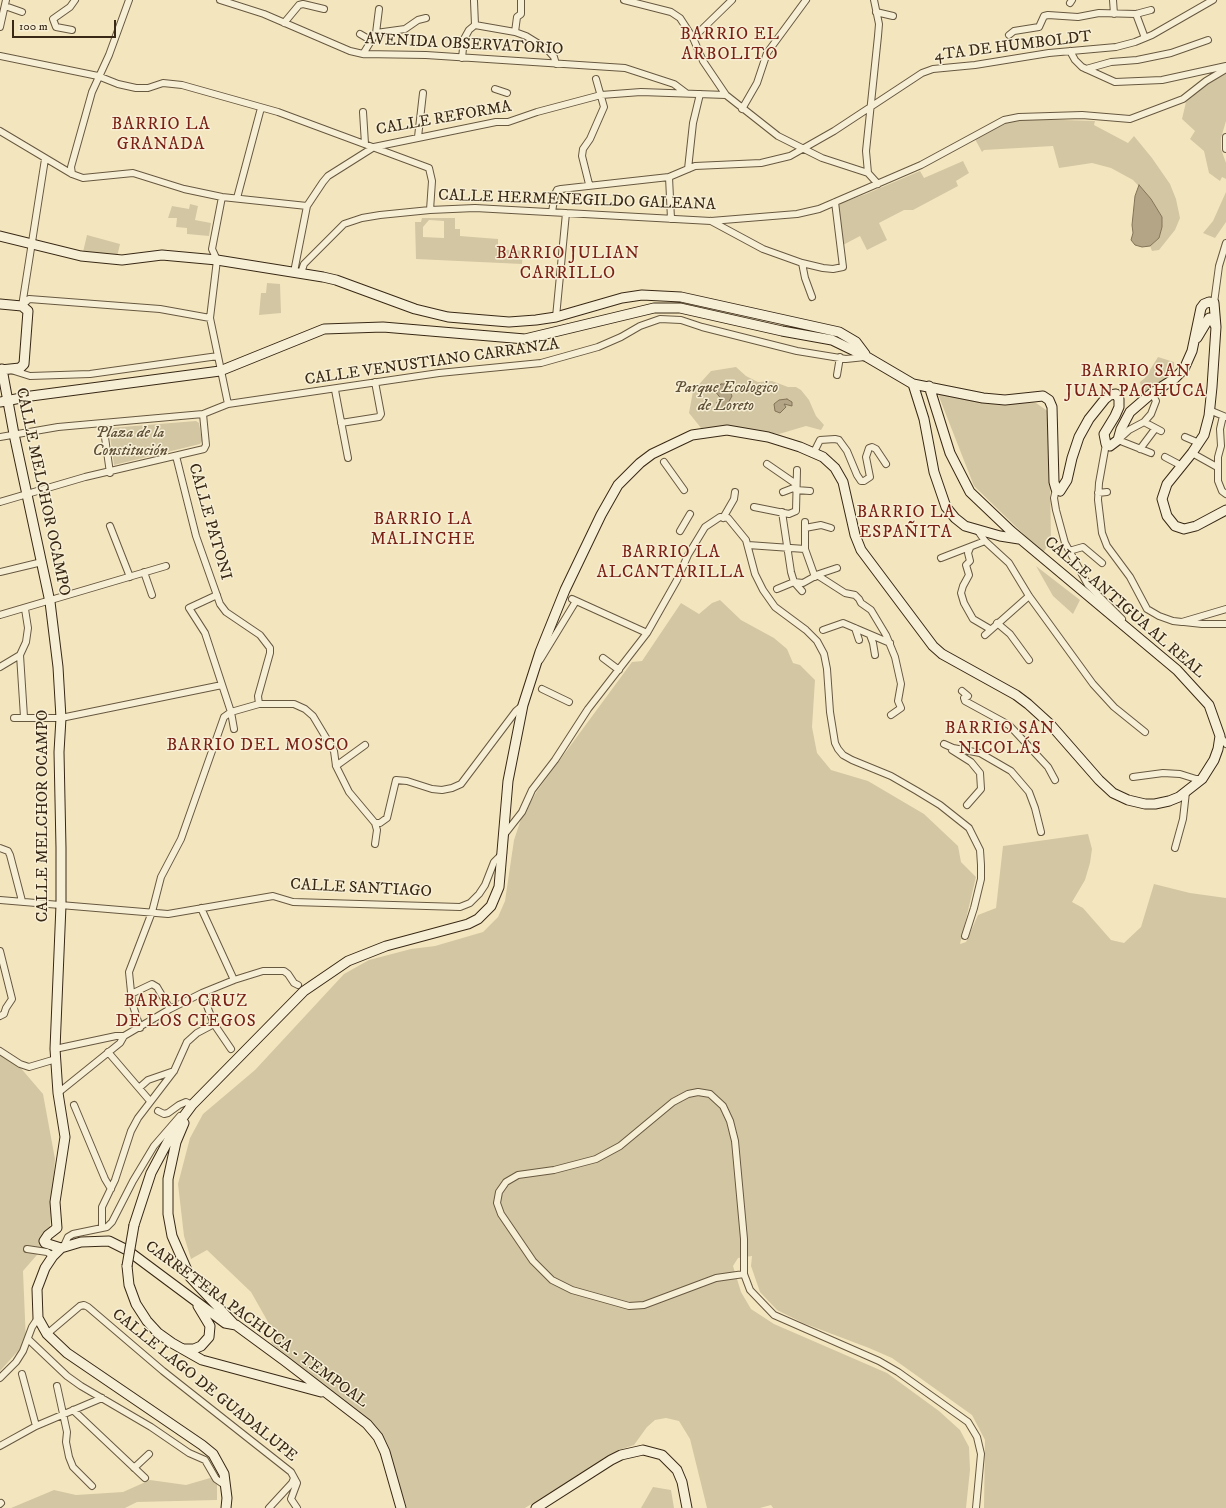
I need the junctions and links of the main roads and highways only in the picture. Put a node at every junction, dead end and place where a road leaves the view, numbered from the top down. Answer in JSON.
{"nodes":[{"id":1,"x":0,"y":236,"type":"edge"},
{"id":2,"x":0,"y":304,"type":"edge"},
{"id":3,"x":1216,"y":327,"type":"junction"},
{"id":4,"x":1193,"y":342,"type":"junction"},
{"id":5,"x":866,"y":357,"type":"junction"},
{"id":6,"x":3,"y":369,"type":"edge"},
{"id":7,"x":914,"y":384,"type":"junction"},
{"id":8,"x":929,"y":386,"type":"junction"},
{"id":9,"x":4,"y":401,"type":"edge"},
{"id":10,"x":1226,"y":510,"type":"edge"},
{"id":11,"x":1020,"y":539,"type":"junction"},
{"id":12,"x":192,"y":1105,"type":"junction"},
{"id":13,"x":62,"y":1248,"type":"junction"},
{"id":14,"x":195,"y":1301,"type":"junction"},
{"id":15,"x":236,"y":1325,"type":"junction"},
{"id":16,"x":183,"y":1350,"type":"junction"},
{"id":17,"x":328,"y":1394,"type":"junction"},
{"id":18,"x":400,"y":1507,"type":"edge"},
{"id":19,"x":226,"y":1508,"type":"edge"},
{"id":20,"x":536,"y":1508,"type":"edge"},
{"id":21,"x":687,"y":1508,"type":"edge"}],
"edges":[{"from":1,"to":5,"type":"main road"},
{"from":2,"to":6,"type":"main road"},
{"from":3,"to":4,"type":"main road"},
{"from":3,"to":4,"type":"main road"},
{"from":3,"to":10,"type":"main road"},
{"from":4,"to":8,"type":"main road"},
{"from":5,"to":7,"type":"main road"},
{"from":5,"to":9,"type":"main road"},
{"from":6,"to":9,"type":"main road","name":"CALLE MELCHOR OCAMPO"},
{"from":7,"to":8,"type":"main road"},
{"from":7,"to":11,"type":"main road"},
{"from":8,"to":11,"type":"main road","name":"CALLE ANTIGUA AL REAL"},
{"from":9,"to":13,"type":"main road","name":"CALLE MELCHOR OCAMPO"},
{"from":11,"to":12,"type":"main road","name":"CALLE ANTIGUA AL REAL"},
{"from":12,"to":15,"type":"main road"},
{"from":12,"to":16,"type":"main road","bridge":true},
{"from":13,"to":14,"type":"main road","name":"CARRETERA PACHUCA - TEMPOAL"},
{"from":13,"to":19,"type":"main road","name":"CARRETERA PACHUCA - TEMPOAL"},
{"from":14,"to":15,"type":"main road","name":"CARRETERA PACHUCA - TEMPOAL"},
{"from":14,"to":16,"type":"main road"},
{"from":15,"to":17,"type":"main road","name":"CARRETERA PACHUCA - TEMPOAL"},
{"from":16,"to":17,"type":"main road"},
{"from":17,"to":18,"type":"main road","name":"CARRETERA PACHUCA - TEMPOAL"},
{"from":20,"to":21,"type":"main road"}]}
